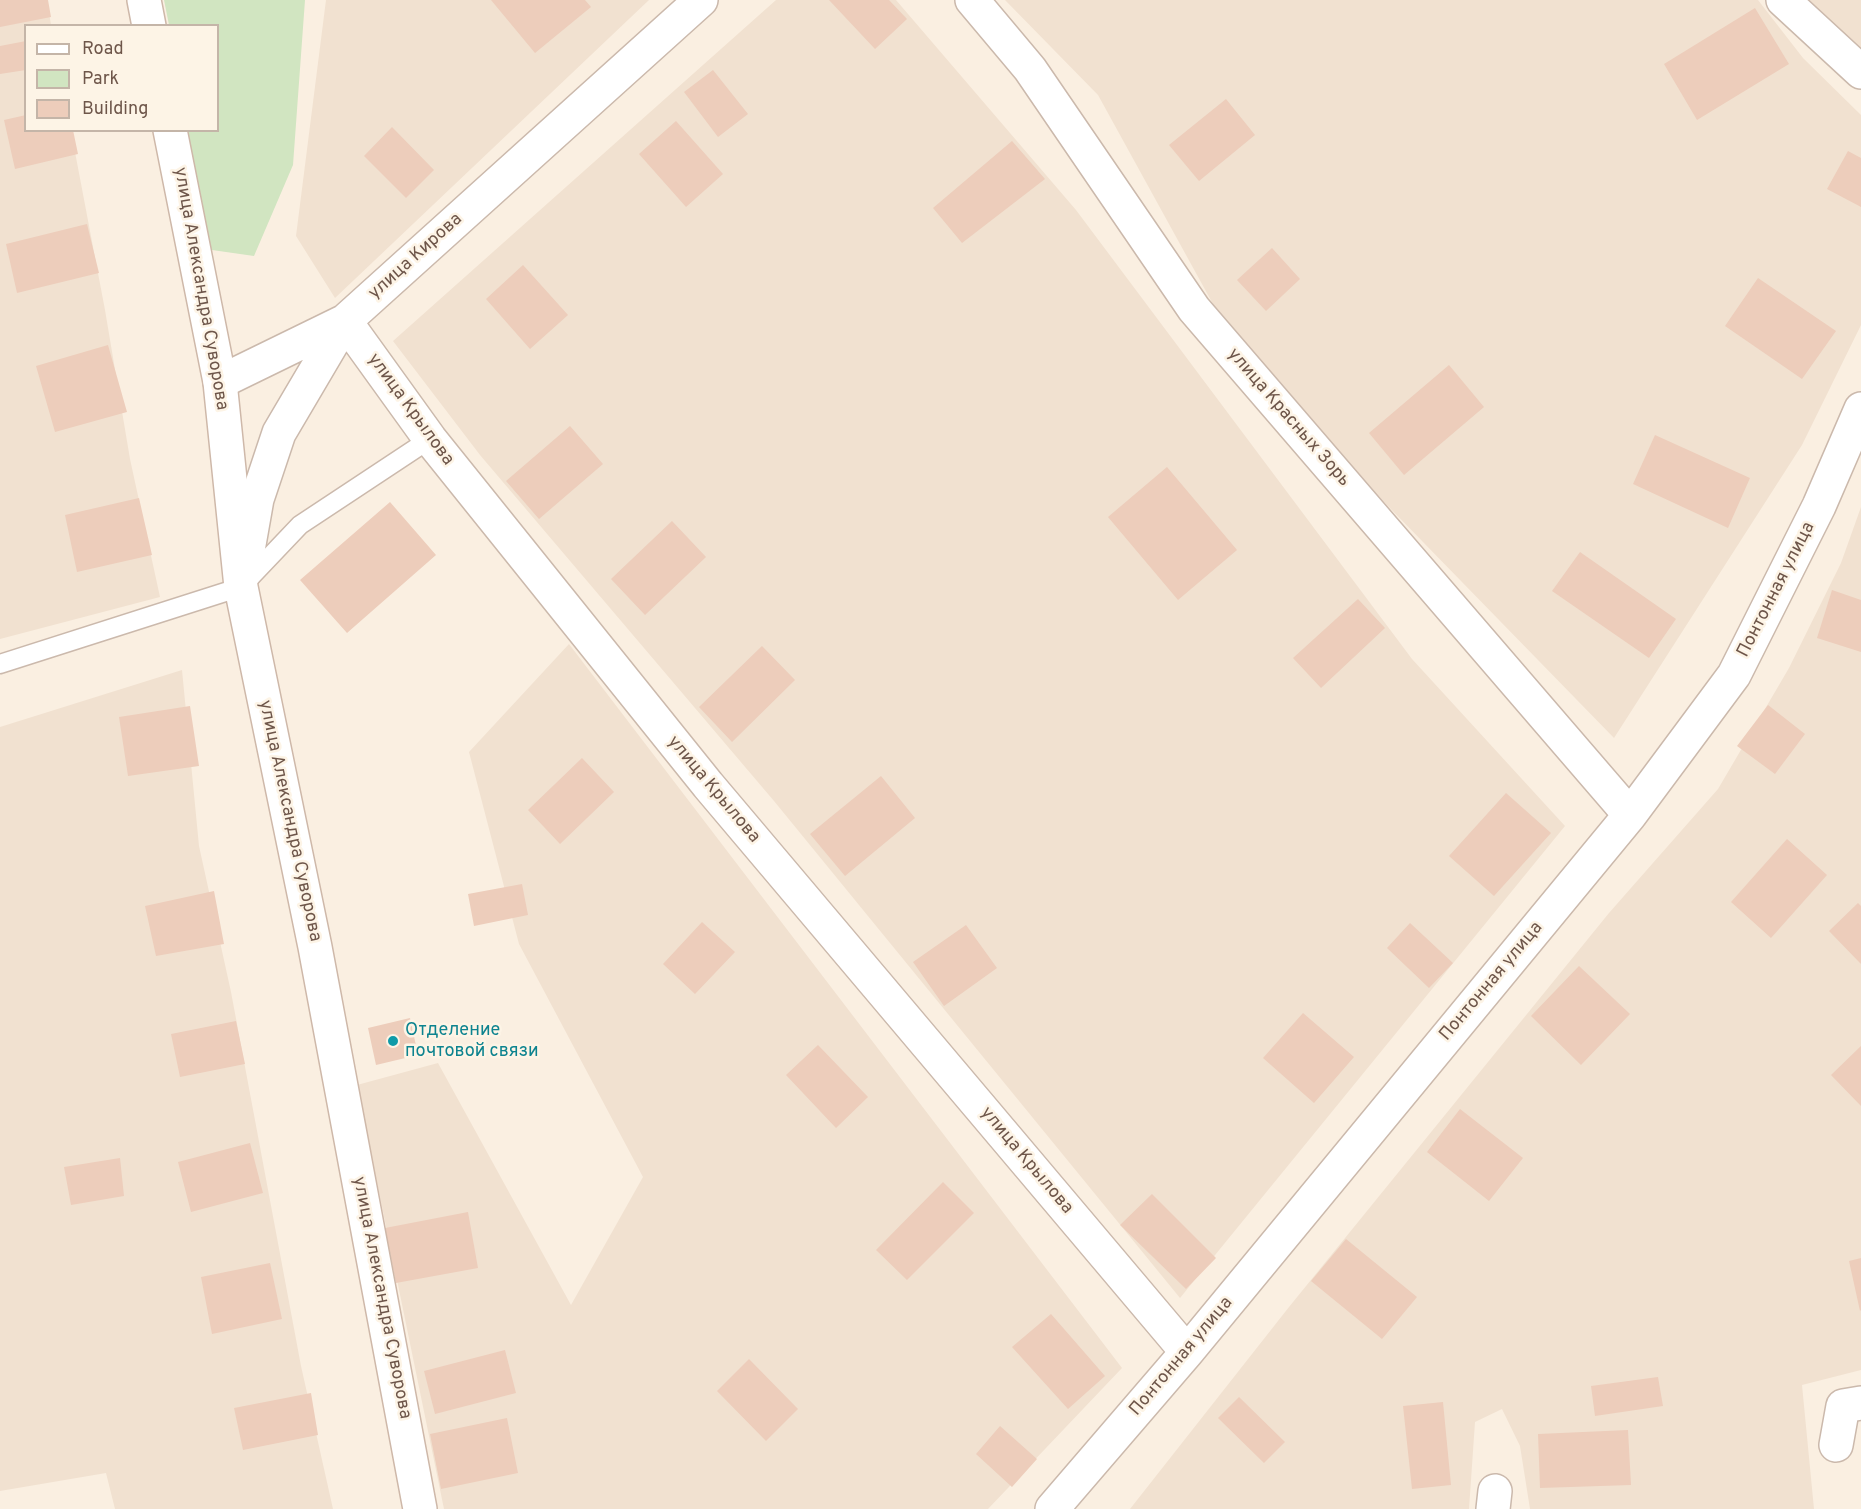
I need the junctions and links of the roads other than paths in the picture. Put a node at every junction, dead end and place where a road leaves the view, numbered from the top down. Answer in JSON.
{"nodes":[{"id":1,"x":144,"y":0,"type":"edge"},
{"id":2,"x":701,"y":0,"type":"edge"},
{"id":3,"x":972,"y":0,"type":"edge"},
{"id":4,"x":1783,"y":0,"type":"edge"},
{"id":5,"x":149,"y":24,"type":"edge"},
{"id":6,"x":1861,"y":72,"type":"edge"},
{"id":7,"x":170,"y":132,"type":"edge"},
{"id":8,"x":345,"y":321,"type":"junction"},
{"id":9,"x":220,"y":382,"type":"junction"},
{"id":10,"x":1861,"y":409,"type":"edge"},
{"id":11,"x":430,"y":439,"type":"junction"},
{"id":12,"x":241,"y":587,"type":"junction"},
{"id":13,"x":0,"y":664,"type":"edge"},
{"id":14,"x":1630,"y":815,"type":"junction"},
{"id":15,"x":1187,"y":1352,"type":"junction"},
{"id":16,"x":1861,"y":1403,"type":"edge"},
{"id":17,"x":1836,"y":1444,"type":"dead end"},
{"id":18,"x":420,"y":1509,"type":"edge"},
{"id":19,"x":1052,"y":1509,"type":"edge"}],
"edges":[{"from":1,"to":5,"type":"street"},
{"from":2,"to":8,"type":"street","name":"улица Кирова"},
{"from":3,"to":14,"type":"street","name":"улица Красных Зорь"},
{"from":4,"to":6,"type":"street"},
{"from":7,"to":9,"type":"street","name":"улица Александра Суворова"},
{"from":8,"to":9,"type":"street"},
{"from":8,"to":11,"type":"street","name":"улица Крылова"},
{"from":8,"to":12,"type":"street","name":"улица Кирова"},
{"from":9,"to":12,"type":"street","name":"улица Александра Суворова"},
{"from":10,"to":14,"type":"street","name":"Понтонная улица"},
{"from":11,"to":12,"type":"lane"},
{"from":11,"to":15,"type":"street","name":"улица Крылова"},
{"from":12,"to":13,"type":"lane"},
{"from":12,"to":18,"type":"street","name":"улица Александра Суворова"},
{"from":14,"to":15,"type":"street","name":"Понтонная улица"},
{"from":15,"to":19,"type":"street","name":"Понтонная улица"},
{"from":16,"to":17,"type":"street"}]}
